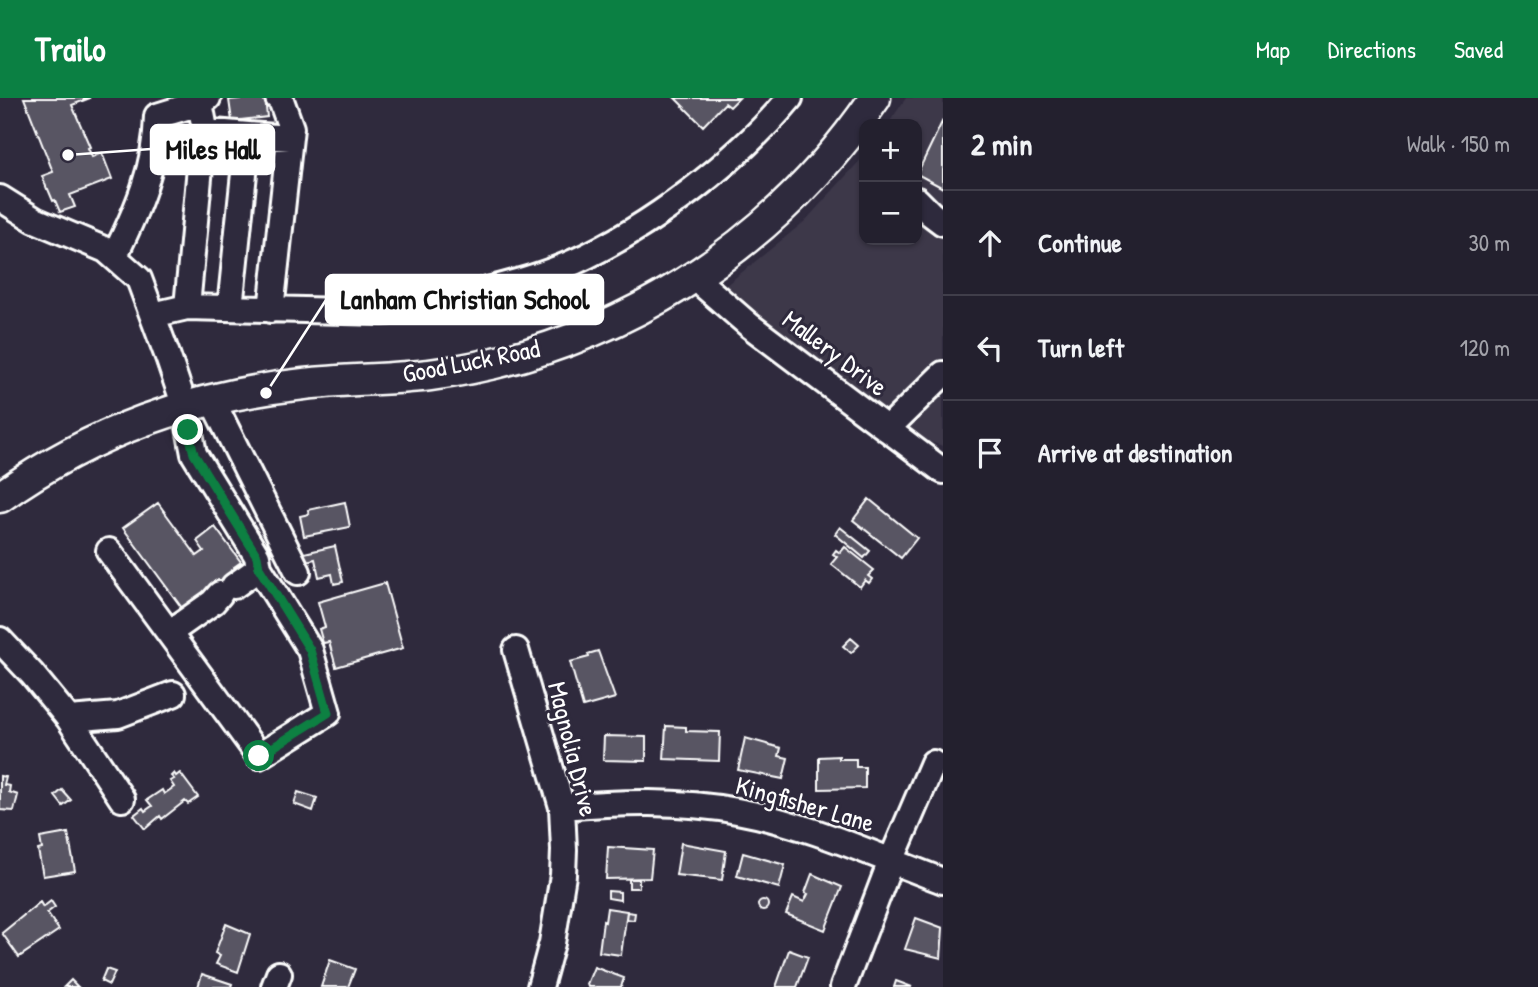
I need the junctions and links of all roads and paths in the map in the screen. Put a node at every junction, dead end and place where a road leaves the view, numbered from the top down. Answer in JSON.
{"nodes":[{"id":1,"x":278,"y":98,"type":"edge"},
{"id":2,"x":790,"y":98,"type":"edge"},
{"id":3,"x":875,"y":98,"type":"edge"},
{"id":4,"x":204,"y":100,"type":"edge"},
{"id":5,"x":153,"y":107,"type":"edge"},
{"id":6,"x":865,"y":119,"type":"edge"},
{"id":7,"x":859,"y":130,"type":"edge"},
{"id":8,"x":203,"y":131,"type":"junction"},
{"id":9,"x":248,"y":135,"type":"junction"},
{"id":10,"x":290,"y":138,"type":"junction"},
{"id":11,"x":0,"y":198,"type":"edge"},
{"id":12,"x":922,"y":205,"type":"edge"},
{"id":13,"x":943,"y":223,"type":"edge"},
{"id":14,"x":114,"y":255,"type":"junction"},
{"id":15,"x":695,"y":278,"type":"junction"},
{"id":16,"x":187,"y":307,"type":"junction"},
{"id":17,"x":230,"y":308,"type":"junction"},
{"id":18,"x":271,"y":310,"type":"junction"},
{"id":19,"x":153,"y":315,"type":"junction"},
{"id":20,"x":943,"y":374,"type":"edge"},
{"id":21,"x":198,"y":402,"type":"junction"},
{"id":22,"x":887,"y":429,"type":"junction"},
{"id":23,"x":943,"y":471,"type":"edge"},
{"id":24,"x":0,"y":497,"type":"edge"},
{"id":25,"x":109,"y":551,"type":"dead end"},
{"id":26,"x":259,"y":568,"type":"junction"},
{"id":27,"x":298,"y":572,"type":"dead end"},
{"id":28,"x":169,"y":633,"type":"junction"},
{"id":29,"x":0,"y":640,"type":"edge"},
{"id":30,"x":516,"y":650,"type":"dead end"},
{"id":31,"x":173,"y":694,"type":"dead end"},
{"id":32,"x":69,"y":719,"type":"junction"},
{"id":33,"x":933,"y":763,"type":"dead end"},
{"id":34,"x":122,"y":799,"type":"dead end"},
{"id":35,"x":562,"y":807,"type":"junction"},
{"id":36,"x":891,"y":861,"type":"junction"},
{"id":37,"x":943,"y":881,"type":"edge"},
{"id":38,"x":540,"y":987,"type":"edge"},
{"id":39,"x":843,"y":987,"type":"edge"}],
"edges":[{"from":1,"to":10,"type":"street"},
{"from":2,"to":18,"type":"street"},
{"from":3,"to":6,"type":"main road","name":"Good Luck Road"},
{"from":4,"to":5,"type":"street"},
{"from":4,"to":8,"type":"street"},
{"from":5,"to":14,"type":"street"},
{"from":7,"to":15,"type":"main road","name":"Good Luck Road"},
{"from":8,"to":9,"type":"street"},
{"from":8,"to":16,"type":"street"},
{"from":9,"to":10,"type":"street"},
{"from":9,"to":17,"type":"street"},
{"from":10,"to":18,"type":"street"},
{"from":11,"to":14,"type":"street"},
{"from":12,"to":13,"type":"street"},
{"from":14,"to":19,"type":"street"},
{"from":15,"to":21,"type":"main road","name":"Good Luck Road"},
{"from":15,"to":22,"type":"street","name":"Mallery Drive"},
{"from":16,"to":17,"type":"street"},
{"from":16,"to":19,"type":"street"},
{"from":17,"to":18,"type":"street"},
{"from":19,"to":21,"type":"street"},
{"from":20,"to":22,"type":"street"},
{"from":21,"to":24,"type":"main road","name":"Good Luck Road"},
{"from":21,"to":26,"type":"street"},
{"from":21,"to":27,"type":"street"},
{"from":22,"to":23,"type":"street","name":"Mallery Drive"},
{"from":25,"to":28,"type":"street"},
{"from":26,"to":28,"type":"street"},
{"from":26,"to":28,"type":"street"},
{"from":29,"to":32,"type":"street"},
{"from":30,"to":35,"type":"street","name":"Magnolia Drive"},
{"from":31,"to":32,"type":"street"},
{"from":32,"to":34,"type":"street"},
{"from":33,"to":36,"type":"street"},
{"from":35,"to":36,"type":"street","name":"Kingfisher Lane"},
{"from":35,"to":38,"type":"street","name":"Magnolia Drive"},
{"from":36,"to":37,"type":"street","name":"Kingfisher Lane"},
{"from":36,"to":39,"type":"street"}]}
